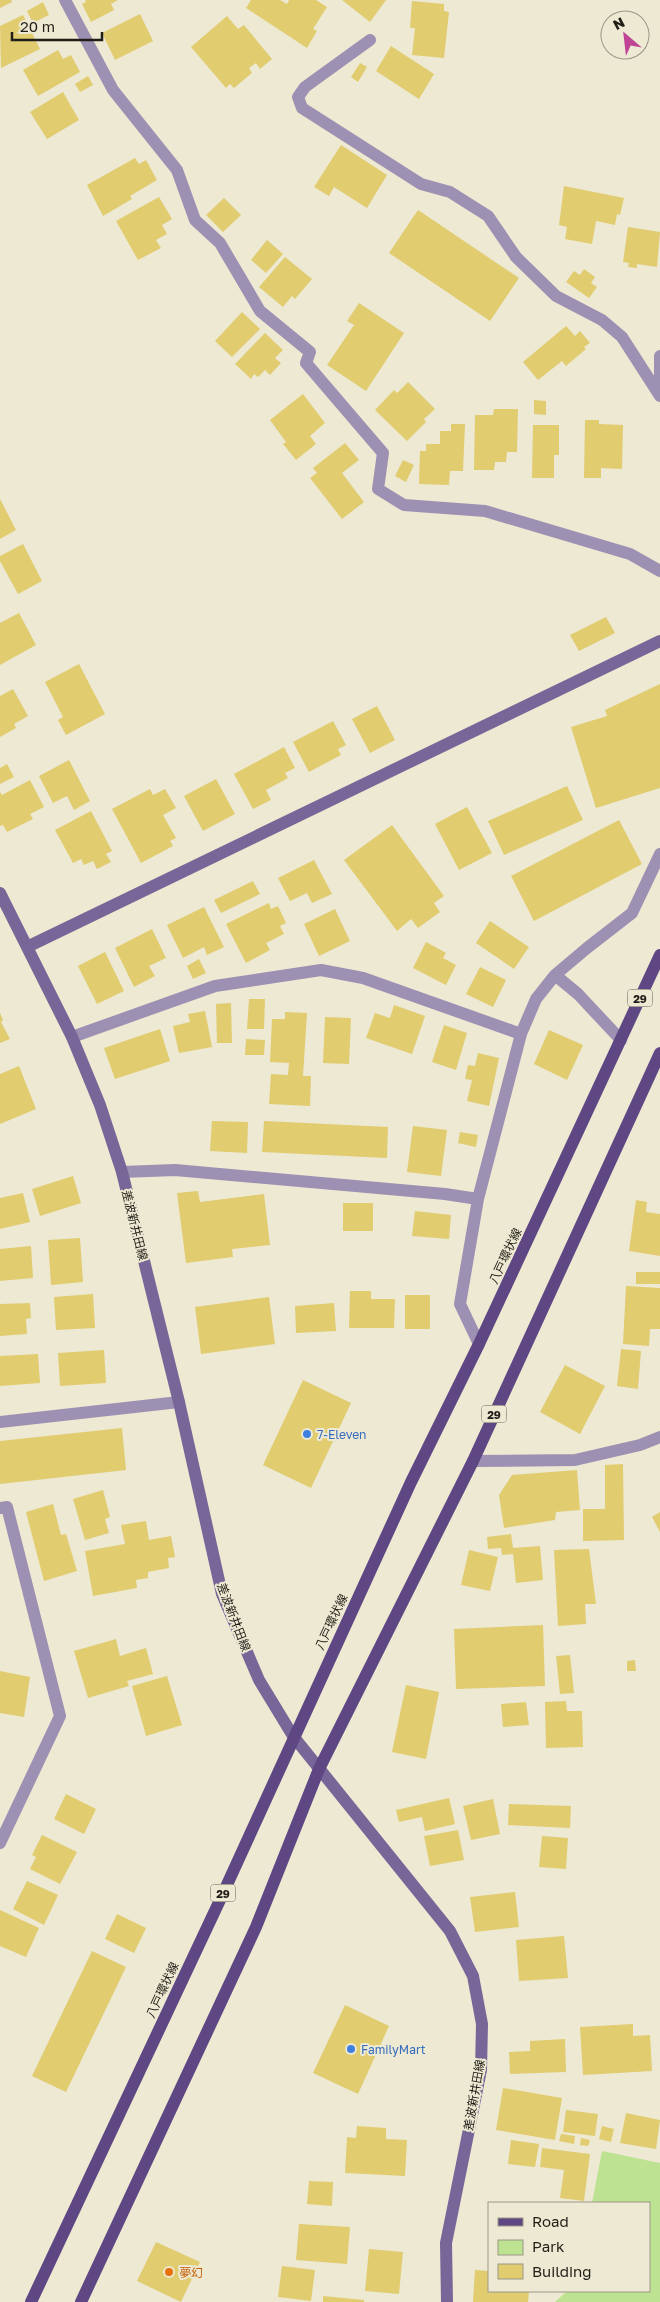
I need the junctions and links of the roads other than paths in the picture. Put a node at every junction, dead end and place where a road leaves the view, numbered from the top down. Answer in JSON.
{"nodes":[{"id":1,"x":66,"y":0,"type":"edge"},
{"id":2,"x":370,"y":40,"type":"dead end"},
{"id":3,"x":660,"y":356,"type":"edge"},
{"id":4,"x":660,"y":379,"type":"edge"},
{"id":5,"x":660,"y":396,"type":"edge"},
{"id":6,"x":660,"y":571,"type":"edge"},
{"id":7,"x":660,"y":641,"type":"edge"},
{"id":8,"x":660,"y":854,"type":"edge"},
{"id":9,"x":0,"y":893,"type":"edge"},
{"id":10,"x":27,"y":947,"type":"junction"},
{"id":11,"x":660,"y":955,"type":"edge"},
{"id":12,"x":555,"y":976,"type":"junction"},
{"id":13,"x":521,"y":1034,"type":"junction"},
{"id":14,"x":72,"y":1037,"type":"junction"},
{"id":15,"x":621,"y":1040,"type":"junction"},
{"id":16,"x":660,"y":1053,"type":"edge"},
{"id":17,"x":122,"y":1172,"type":"junction"},
{"id":18,"x":478,"y":1199,"type":"junction"},
{"id":19,"x":480,"y":1344,"type":"junction"},
{"id":20,"x":179,"y":1402,"type":"junction"},
{"id":21,"x":0,"y":1422,"type":"edge"},
{"id":22,"x":660,"y":1437,"type":"edge"},
{"id":23,"x":473,"y":1461,"type":"junction"},
{"id":24,"x":0,"y":1508,"type":"edge"},
{"id":25,"x":294,"y":1736,"type":"junction"},
{"id":26,"x":319,"y":1769,"type":"junction"},
{"id":27,"x":0,"y":1843,"type":"edge"},
{"id":28,"x":31,"y":2302,"type":"edge"},
{"id":29,"x":82,"y":2302,"type":"edge"},
{"id":30,"x":447,"y":2302,"type":"edge"}],
"edges":[{"from":1,"to":6,"type":"street"},
{"from":2,"to":5,"type":"street"},
{"from":3,"to":4,"type":"street"},
{"from":7,"to":10,"type":"main road"},
{"from":8,"to":12,"type":"street"},
{"from":9,"to":10,"type":"main road","name":"差波新井田線"},
{"from":10,"to":14,"type":"main road","name":"差波新井田線"},
{"from":11,"to":15,"type":"main road","name":"八戸環状線","number":"29"},
{"from":12,"to":13,"type":"street"},
{"from":12,"to":15,"type":"street"},
{"from":13,"to":14,"type":"street"},
{"from":13,"to":18,"type":"street"},
{"from":14,"to":17,"type":"main road","name":"差波新井田線"},
{"from":15,"to":19,"type":"main road","name":"八戸環状線","number":"29"},
{"from":16,"to":23,"type":"main road","number":"29"},
{"from":17,"to":18,"type":"street"},
{"from":17,"to":20,"type":"main road","name":"差波新井田線"},
{"from":18,"to":19,"type":"street"},
{"from":19,"to":25,"type":"main road","name":"八戸環状線","number":"29"},
{"from":20,"to":21,"type":"street"},
{"from":20,"to":25,"type":"main road","name":"差波新井田線"},
{"from":22,"to":23,"type":"street"},
{"from":23,"to":26,"type":"main road","number":"29"},
{"from":24,"to":27,"type":"street"},
{"from":25,"to":26,"type":"main road","name":"差波新井田線"},
{"from":25,"to":28,"type":"main road","name":"八戸環状線","number":"29"},
{"from":26,"to":29,"type":"main road","number":"29"},
{"from":26,"to":30,"type":"main road","name":"差波新井田線"}]}
